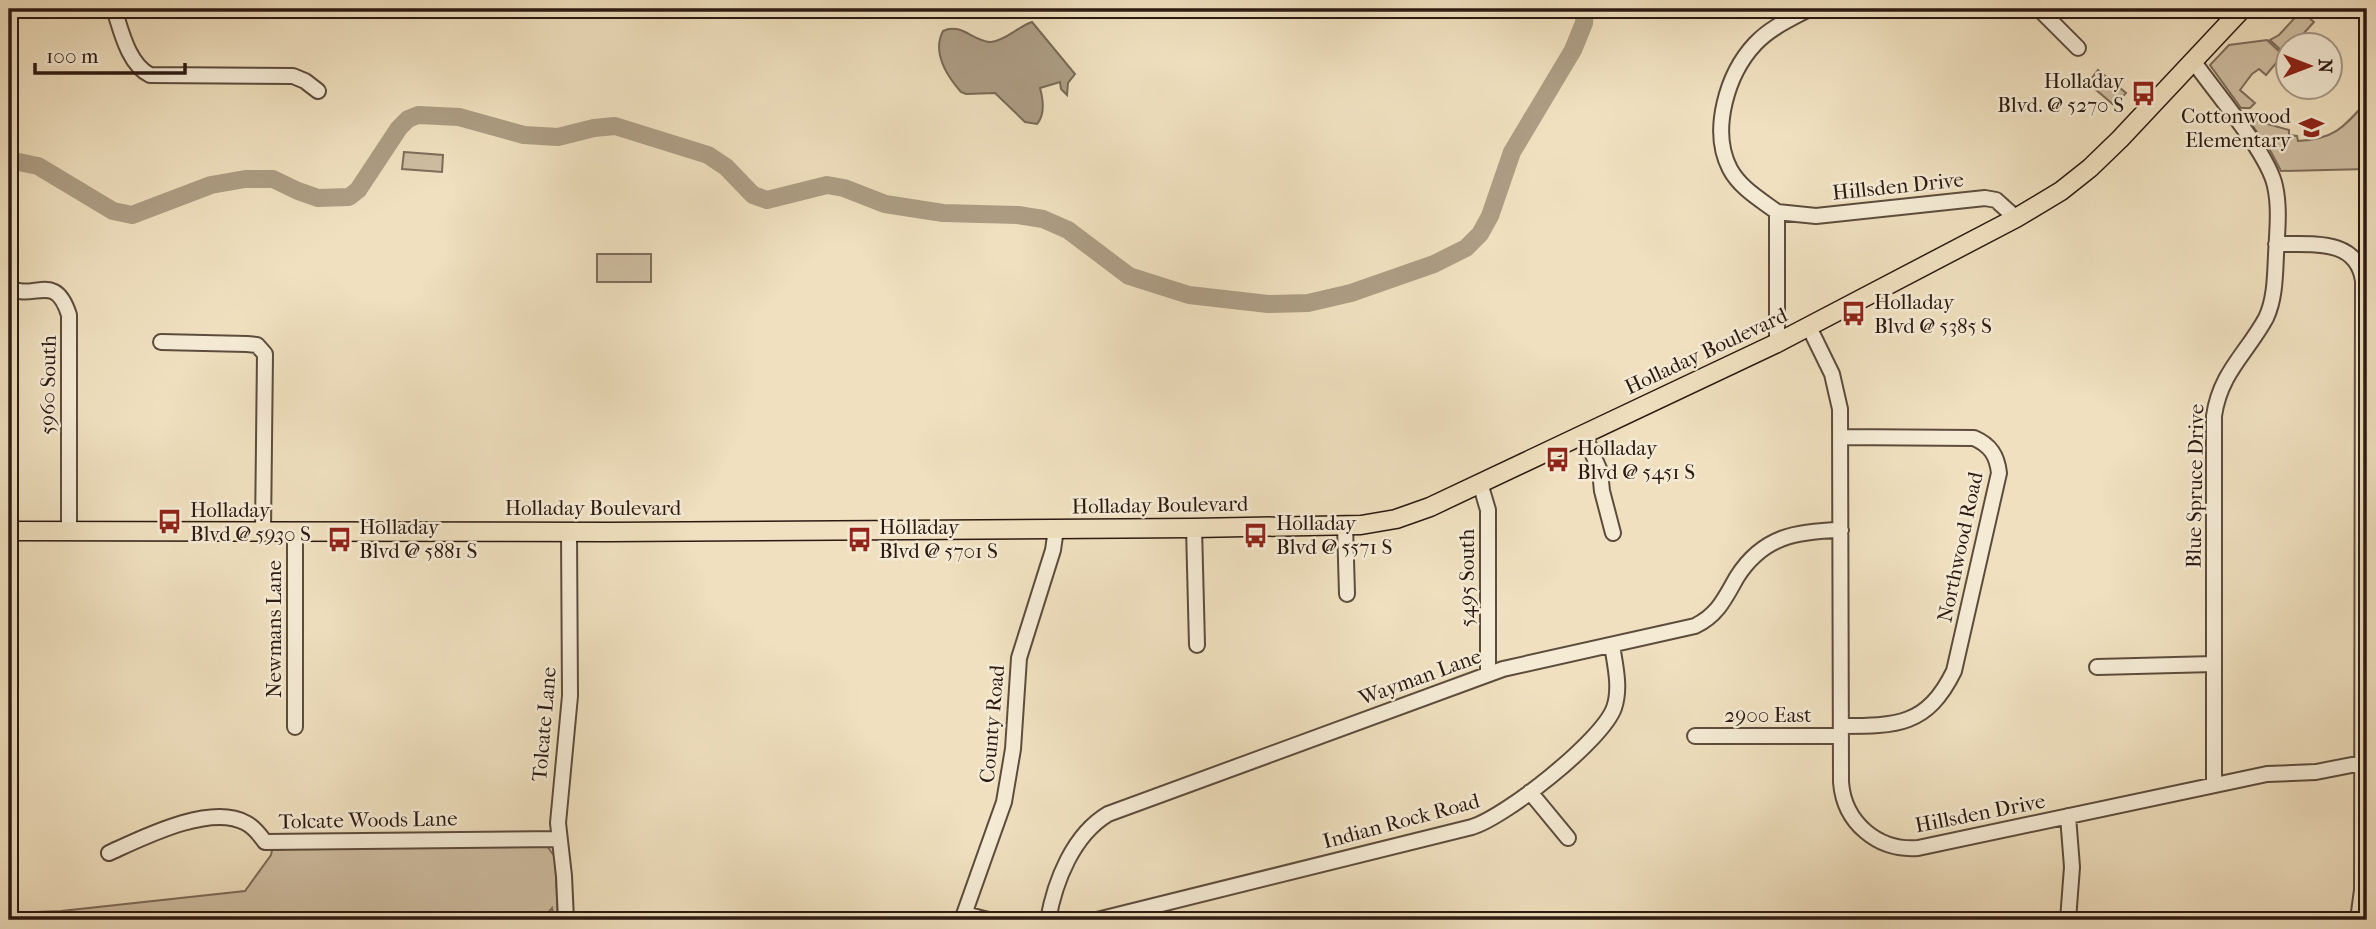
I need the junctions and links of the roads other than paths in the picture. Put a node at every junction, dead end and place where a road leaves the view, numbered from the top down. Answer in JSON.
{"nodes":[{"id":1,"x":114,"y":9,"type":"edge"},
{"id":2,"x":1809,"y":9,"type":"edge"},
{"id":3,"x":2039,"y":9,"type":"edge"},
{"id":4,"x":2242,"y":9,"type":"edge"},
{"id":5,"x":2078,"y":48,"type":"dead end"},
{"id":6,"x":2193,"y":62,"type":"junction"},
{"id":7,"x":318,"y":91,"type":"dead end"},
{"id":8,"x":1777,"y":212,"type":"junction"},
{"id":9,"x":2015,"y":218,"type":"junction"},
{"id":10,"x":2276,"y":244,"type":"junction"},
{"id":11,"x":9,"y":288,"type":"edge"},
{"id":12,"x":1809,"y":327,"type":"junction"},
{"id":13,"x":161,"y":342,"type":"dead end"},
{"id":14,"x":1777,"y":344,"type":"junction"},
{"id":15,"x":1584,"y":434,"type":"junction"},
{"id":16,"x":1841,"y":437,"type":"junction"},
{"id":17,"x":1480,"y":483,"type":"junction"},
{"id":18,"x":1345,"y":525,"type":"junction"},
{"id":19,"x":1194,"y":528,"type":"junction"},
{"id":20,"x":1056,"y":529,"type":"junction"},
{"id":21,"x":295,"y":530,"type":"junction"},
{"id":22,"x":1841,"y":530,"type":"junction"},
{"id":23,"x":9,"y":531,"type":"edge"},
{"id":24,"x":69,"y":531,"type":"junction"},
{"id":25,"x":263,"y":531,"type":"junction"},
{"id":26,"x":569,"y":532,"type":"junction"},
{"id":27,"x":1613,"y":533,"type":"dead end"},
{"id":28,"x":2365,"y":534,"type":"edge"},
{"id":29,"x":1347,"y":594,"type":"dead end"},
{"id":30,"x":1197,"y":645,"type":"dead end"},
{"id":31,"x":1612,"y":645,"type":"junction"},
{"id":32,"x":2214,"y":664,"type":"junction"},
{"id":33,"x":2097,"y":667,"type":"dead end"},
{"id":34,"x":1488,"y":674,"type":"junction"},
{"id":35,"x":295,"y":727,"type":"dead end"},
{"id":36,"x":1841,"y":731,"type":"junction"},
{"id":37,"x":1695,"y":736,"type":"dead end"},
{"id":38,"x":2365,"y":763,"type":"edge"},
{"id":39,"x":2214,"y":785,"type":"junction"},
{"id":40,"x":1530,"y":792,"type":"junction"},
{"id":41,"x":2068,"y":816,"type":"junction"},
{"id":42,"x":1568,"y":838,"type":"dead end"},
{"id":43,"x":559,"y":839,"type":"junction"},
{"id":44,"x":109,"y":853,"type":"dead end"},
{"id":45,"x":964,"y":917,"type":"edge"},
{"id":46,"x":566,"y":920,"type":"edge"},
{"id":47,"x":988,"y":920,"type":"edge"},
{"id":48,"x":1048,"y":920,"type":"edge"},
{"id":49,"x":1097,"y":920,"type":"edge"},
{"id":50,"x":2068,"y":920,"type":"edge"},
{"id":51,"x":2358,"y":920,"type":"edge"}],
"edges":[{"from":1,"to":7,"type":"street"},
{"from":2,"to":8,"type":"street"},
{"from":3,"to":5,"type":"street"},
{"from":4,"to":6,"type":"main road","name":"Holladay Boulevard"},
{"from":6,"to":9,"type":"main road","name":"Holladay Boulevard"},
{"from":6,"to":10,"type":"street","name":"Blue Spruce Drive"},
{"from":8,"to":9,"type":"street","name":"Hillsden Drive"},
{"from":8,"to":14,"type":"street"},
{"from":9,"to":12,"type":"main road","name":"Holladay Boulevard"},
{"from":10,"to":28,"type":"street"},
{"from":10,"to":32,"type":"street","name":"Blue Spruce Drive"},
{"from":11,"to":24,"type":"street","name":"5960 South"},
{"from":12,"to":14,"type":"main road","name":"Holladay Boulevard"},
{"from":12,"to":16,"type":"street","name":"Hillsden Drive"},
{"from":13,"to":25,"type":"street"},
{"from":14,"to":15,"type":"main road","name":"Holladay Boulevard"},
{"from":15,"to":17,"type":"main road","name":"Holladay Boulevard"},
{"from":15,"to":27,"type":"street"},
{"from":16,"to":22,"type":"street","name":"Hillsden Drive"},
{"from":16,"to":36,"type":"street","name":"Northwood Road"},
{"from":17,"to":18,"type":"main road","name":"Holladay Boulevard"},
{"from":17,"to":34,"type":"street","name":"5495 South"},
{"from":18,"to":19,"type":"main road","name":"Holladay Boulevard"},
{"from":18,"to":29,"type":"street"},
{"from":19,"to":20,"type":"main road","name":"Holladay Boulevard"},
{"from":19,"to":30,"type":"street"},
{"from":20,"to":26,"type":"main road","name":"Holladay Boulevard"},
{"from":20,"to":45,"type":"street","name":"County Road"},
{"from":21,"to":25,"type":"main road","name":"Holladay Boulevard"},
{"from":21,"to":26,"type":"main road","name":"Holladay Boulevard"},
{"from":21,"to":35,"type":"street","name":"Newmans Lane"},
{"from":22,"to":31,"type":"street","name":"Wayman Lane"},
{"from":22,"to":36,"type":"street","name":"Hillsden Drive"},
{"from":23,"to":24,"type":"main road","name":"Holladay Boulevard"},
{"from":24,"to":25,"type":"main road","name":"Holladay Boulevard"},
{"from":26,"to":43,"type":"street","name":"Tolcate Lane"},
{"from":28,"to":38,"type":"street"},
{"from":31,"to":34,"type":"street","name":"Wayman Lane"},
{"from":31,"to":40,"type":"street","name":"Indian Rock Road"},
{"from":32,"to":33,"type":"street"},
{"from":32,"to":39,"type":"street","name":"Blue Spruce Drive"},
{"from":34,"to":48,"type":"street","name":"Wayman Lane"},
{"from":36,"to":37,"type":"street","name":"2900 East"},
{"from":36,"to":41,"type":"street","name":"Hillsden Drive"},
{"from":38,"to":39,"type":"street","name":"Hillsden Drive"},
{"from":38,"to":51,"type":"street"},
{"from":39,"to":41,"type":"street","name":"Hillsden Drive"},
{"from":40,"to":42,"type":"street"},
{"from":40,"to":49,"type":"street","name":"Indian Rock Road"},
{"from":41,"to":50,"type":"street"},
{"from":43,"to":44,"type":"street","name":"Tolcate Woods Lane"},
{"from":43,"to":46,"type":"street","name":"Tolcate Lane"},
{"from":45,"to":47,"type":"street"}]}
